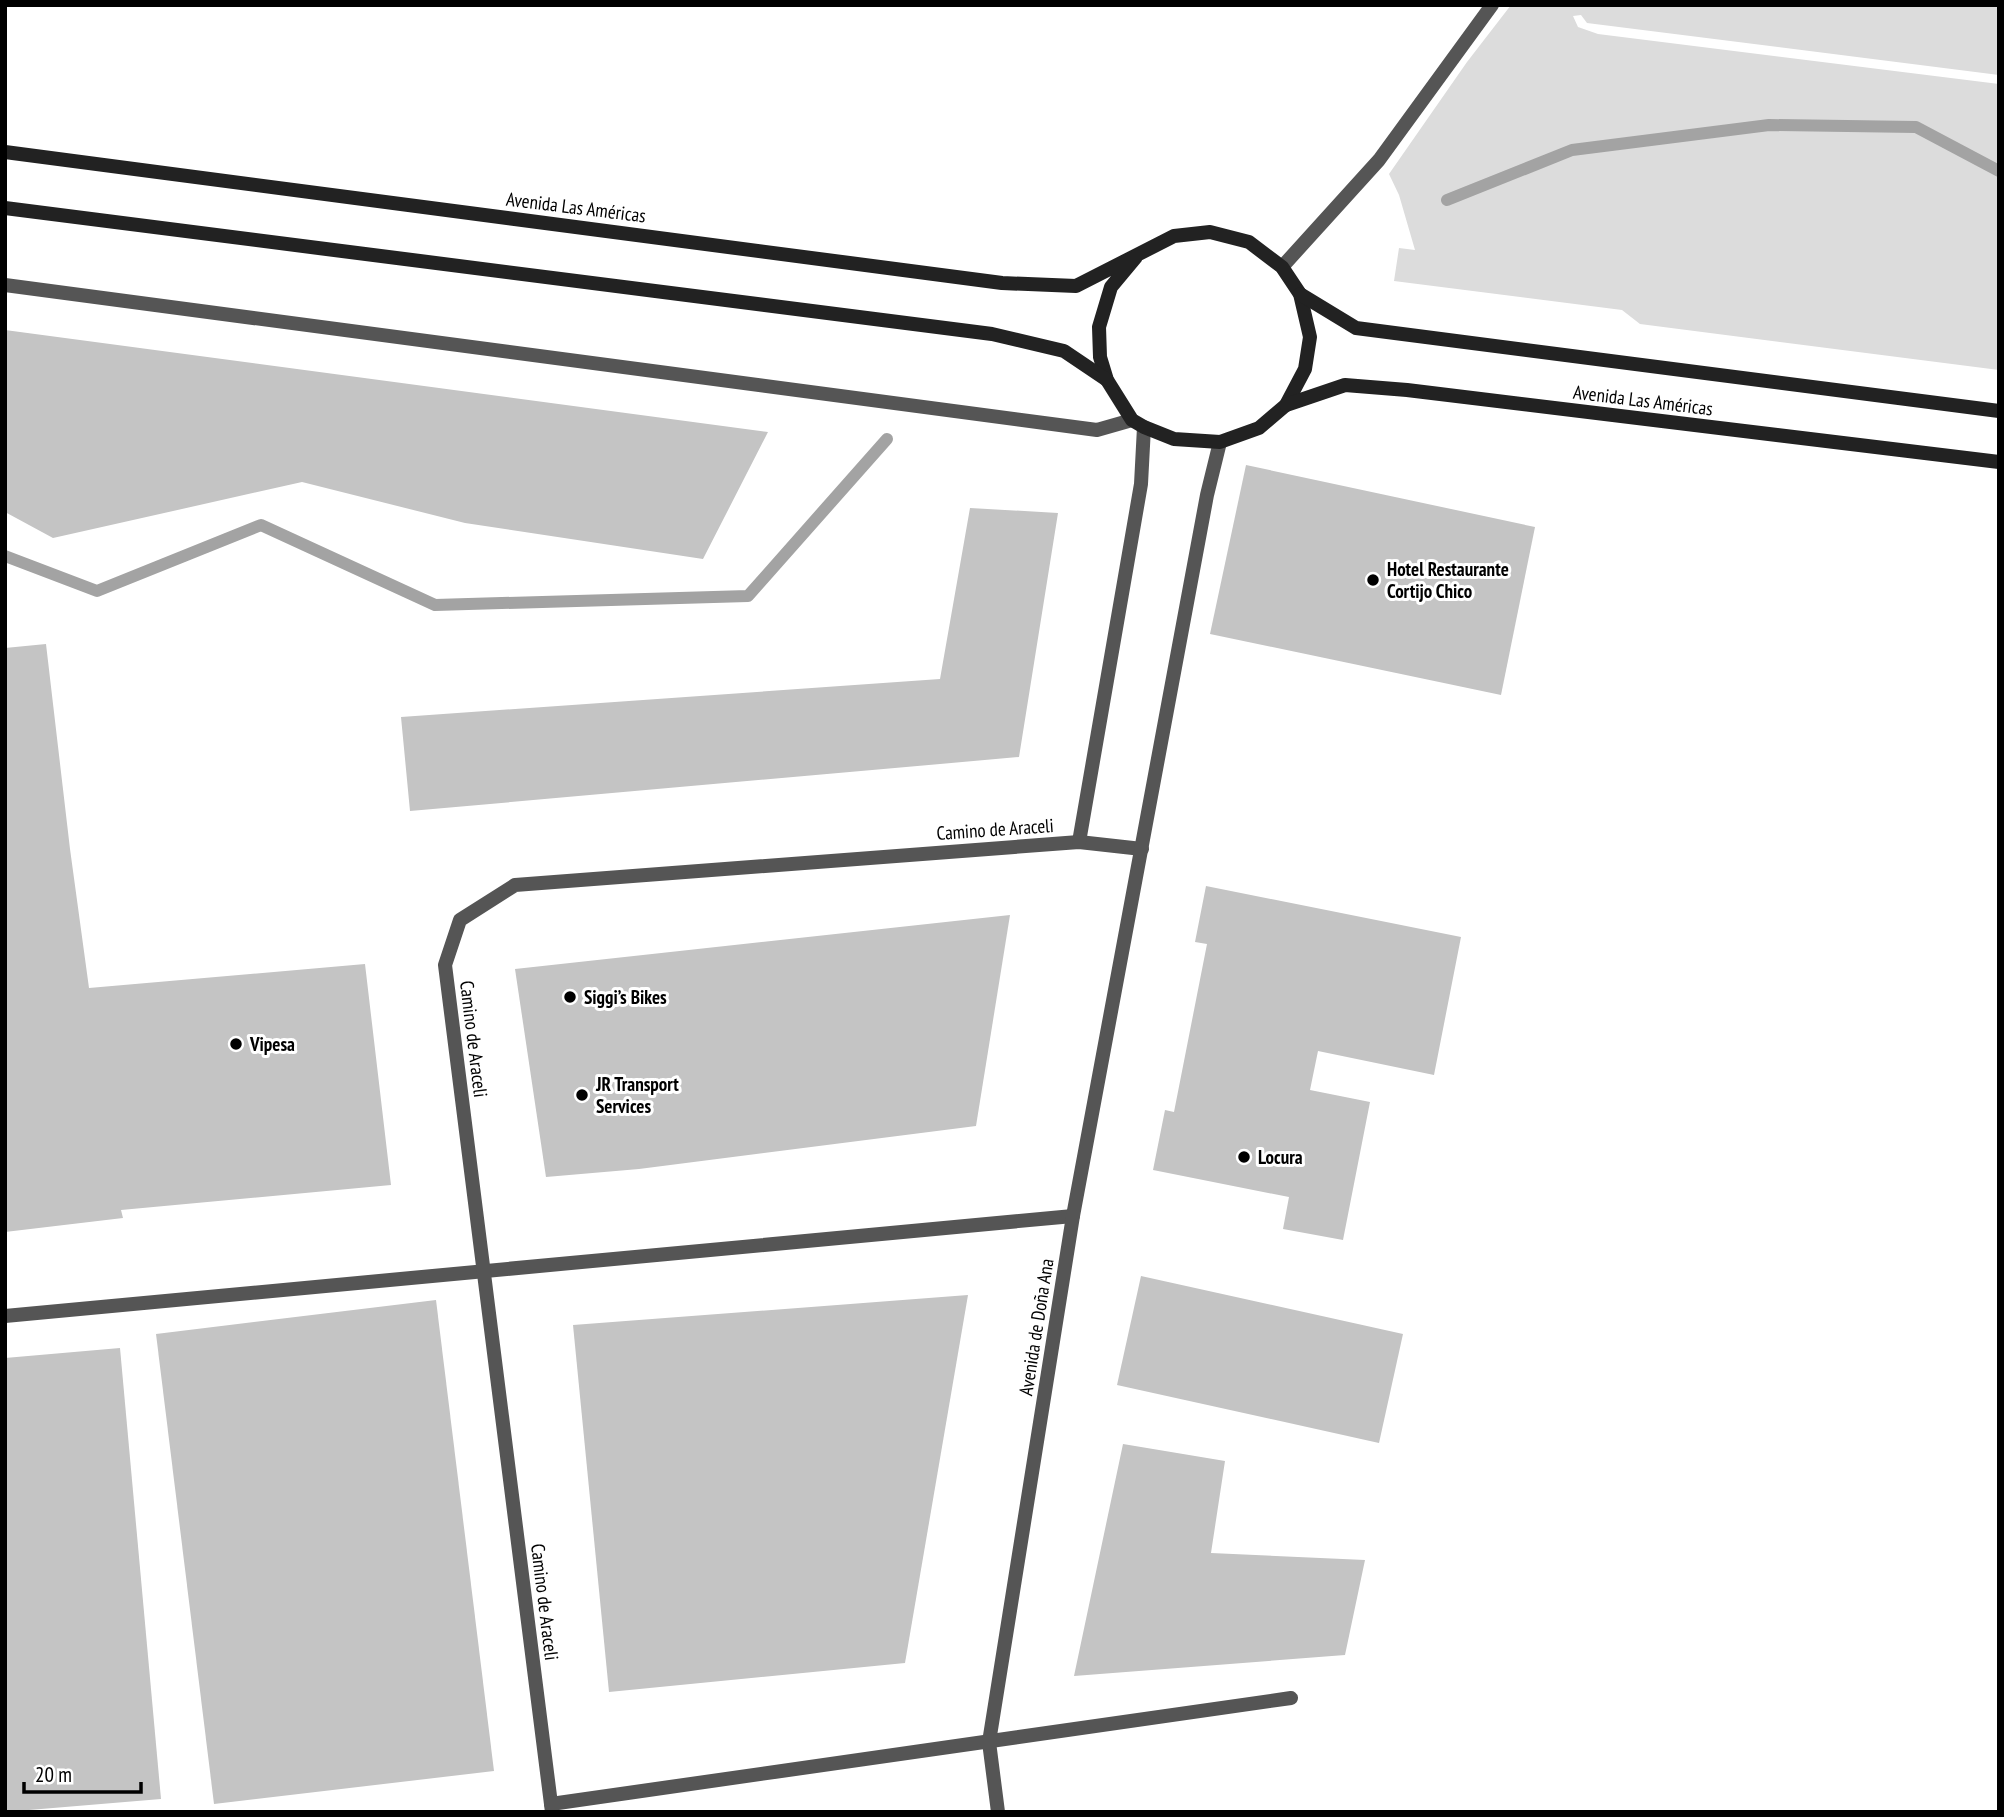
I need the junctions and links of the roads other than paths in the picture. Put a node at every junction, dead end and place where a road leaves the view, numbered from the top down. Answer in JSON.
{"nodes":[{"id":1,"x":1492,"y":5,"type":"edge"},
{"id":2,"x":5,"y":152,"type":"edge"},
{"id":3,"x":5,"y":208,"type":"edge"},
{"id":4,"x":1136,"y":257,"type":"junction"},
{"id":5,"x":1282,"y":267,"type":"junction"},
{"id":6,"x":5,"y":285,"type":"edge"},
{"id":7,"x":1300,"y":294,"type":"junction"},
{"id":8,"x":1107,"y":380,"type":"junction"},
{"id":9,"x":1286,"y":405,"type":"junction"},
{"id":10,"x":1999,"y":411,"type":"edge"},
{"id":11,"x":1138,"y":423,"type":"junction"},
{"id":12,"x":1220,"y":442,"type":"junction"},
{"id":13,"x":1999,"y":462,"type":"edge"},
{"id":14,"x":1079,"y":842,"type":"junction"},
{"id":15,"x":1142,"y":849,"type":"junction"},
{"id":16,"x":1073,"y":1216,"type":"junction"},
{"id":17,"x":484,"y":1271,"type":"junction"},
{"id":18,"x":5,"y":1316,"type":"edge"},
{"id":19,"x":1291,"y":1698,"type":"dead end"},
{"id":20,"x":989,"y":1742,"type":"junction"},
{"id":21,"x":551,"y":1808,"type":"edge"},
{"id":22,"x":998,"y":1812,"type":"edge"}],
"edges":[{"from":1,"to":5,"type":"street"},
{"from":2,"to":4,"type":"street","name":"Avenida Las Américas"},
{"from":3,"to":8,"type":"street"},
{"from":4,"to":5,"type":"street"},
{"from":4,"to":8,"type":"street"},
{"from":5,"to":7,"type":"street"},
{"from":6,"to":11,"type":"street"},
{"from":7,"to":9,"type":"street"},
{"from":7,"to":10,"type":"street","name":"Avenida Las Américas"},
{"from":8,"to":11,"type":"street"},
{"from":9,"to":12,"type":"street"},
{"from":9,"to":13,"type":"street","name":"Avenida Las Américas"},
{"from":11,"to":12,"type":"street"},
{"from":11,"to":14,"type":"street"},
{"from":12,"to":15,"type":"street","name":"Avenida de Doña Ana"},
{"from":14,"to":15,"type":"street","name":"Camino de Araceli"},
{"from":14,"to":17,"type":"street","name":"Camino de Araceli"},
{"from":15,"to":16,"type":"street","name":"Avenida de Doña Ana"},
{"from":16,"to":17,"type":"street"},
{"from":16,"to":20,"type":"street","name":"Avenida de Doña Ana"},
{"from":17,"to":18,"type":"street"},
{"from":17,"to":21,"type":"street","name":"Camino de Araceli"},
{"from":19,"to":20,"type":"street"},
{"from":20,"to":21,"type":"street"},
{"from":20,"to":22,"type":"street","name":"Avenida de Doña Ana"}]}
